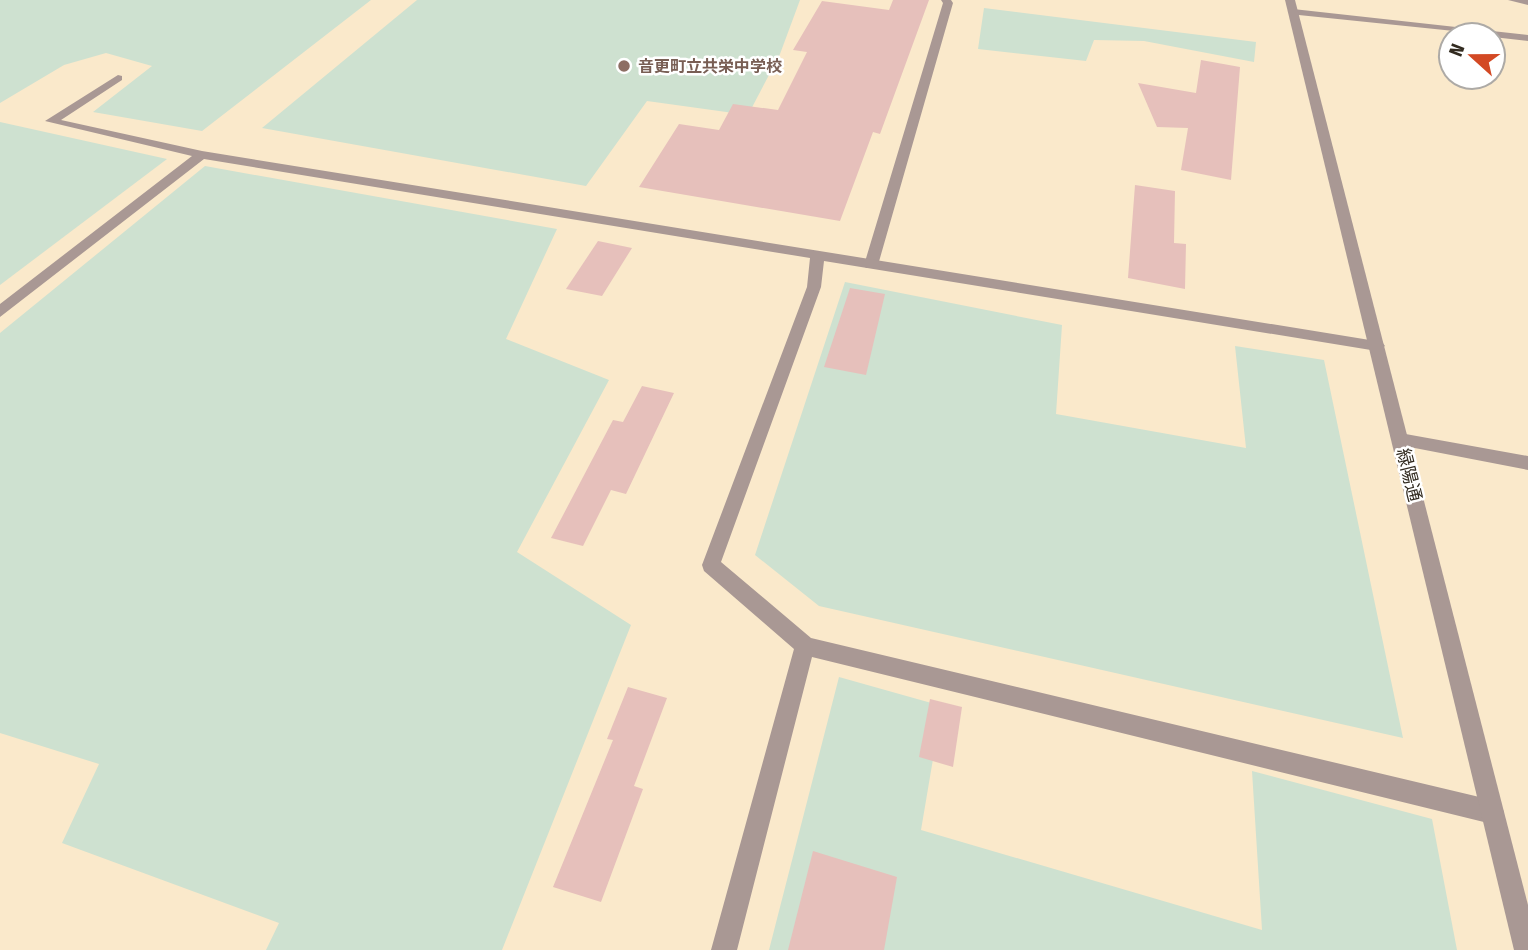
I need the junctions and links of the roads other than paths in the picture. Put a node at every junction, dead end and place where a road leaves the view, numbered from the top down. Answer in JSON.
{"nodes":[{"id":1,"x":946,"y":0,"type":"edge"},
{"id":2,"x":1513,"y":0,"type":"edge"},
{"id":3,"x":1528,"y":2,"type":"edge"},
{"id":4,"x":1291,"y":6,"type":"edge"},
{"id":5,"x":1528,"y":38,"type":"edge"},
{"id":6,"x":118,"y":78,"type":"dead end"},
{"id":7,"x":202,"y":155,"type":"junction"},
{"id":8,"x":817,"y":256,"type":"junction"},
{"id":9,"x":871,"y":265,"type":"junction"},
{"id":10,"x":0,"y":312,"type":"edge"},
{"id":11,"x":1377,"y":346,"type":"junction"},
{"id":12,"x":1400,"y":439,"type":"junction"},
{"id":13,"x":1528,"y":463,"type":"edge"},
{"id":14,"x":805,"y":646,"type":"junction"},
{"id":15,"x":1492,"y":812,"type":"junction"},
{"id":16,"x":724,"y":950,"type":"edge"},
{"id":17,"x":1527,"y":950,"type":"edge"}],
"edges":[{"from":1,"to":9,"type":"street"},
{"from":2,"to":3,"type":"street"},
{"from":4,"to":5,"type":"street"},
{"from":4,"to":11,"type":"street","name":"緑陽通"},
{"from":6,"to":7,"type":"street"},
{"from":7,"to":8,"type":"street"},
{"from":7,"to":10,"type":"street"},
{"from":8,"to":9,"type":"street"},
{"from":8,"to":14,"type":"street"},
{"from":9,"to":11,"type":"street"},
{"from":11,"to":12,"type":"street","name":"緑陽通"},
{"from":12,"to":13,"type":"street"},
{"from":12,"to":15,"type":"street","name":"緑陽通"},
{"from":14,"to":15,"type":"street"},
{"from":14,"to":16,"type":"street"},
{"from":15,"to":17,"type":"street","name":"緑陽通"}]}
